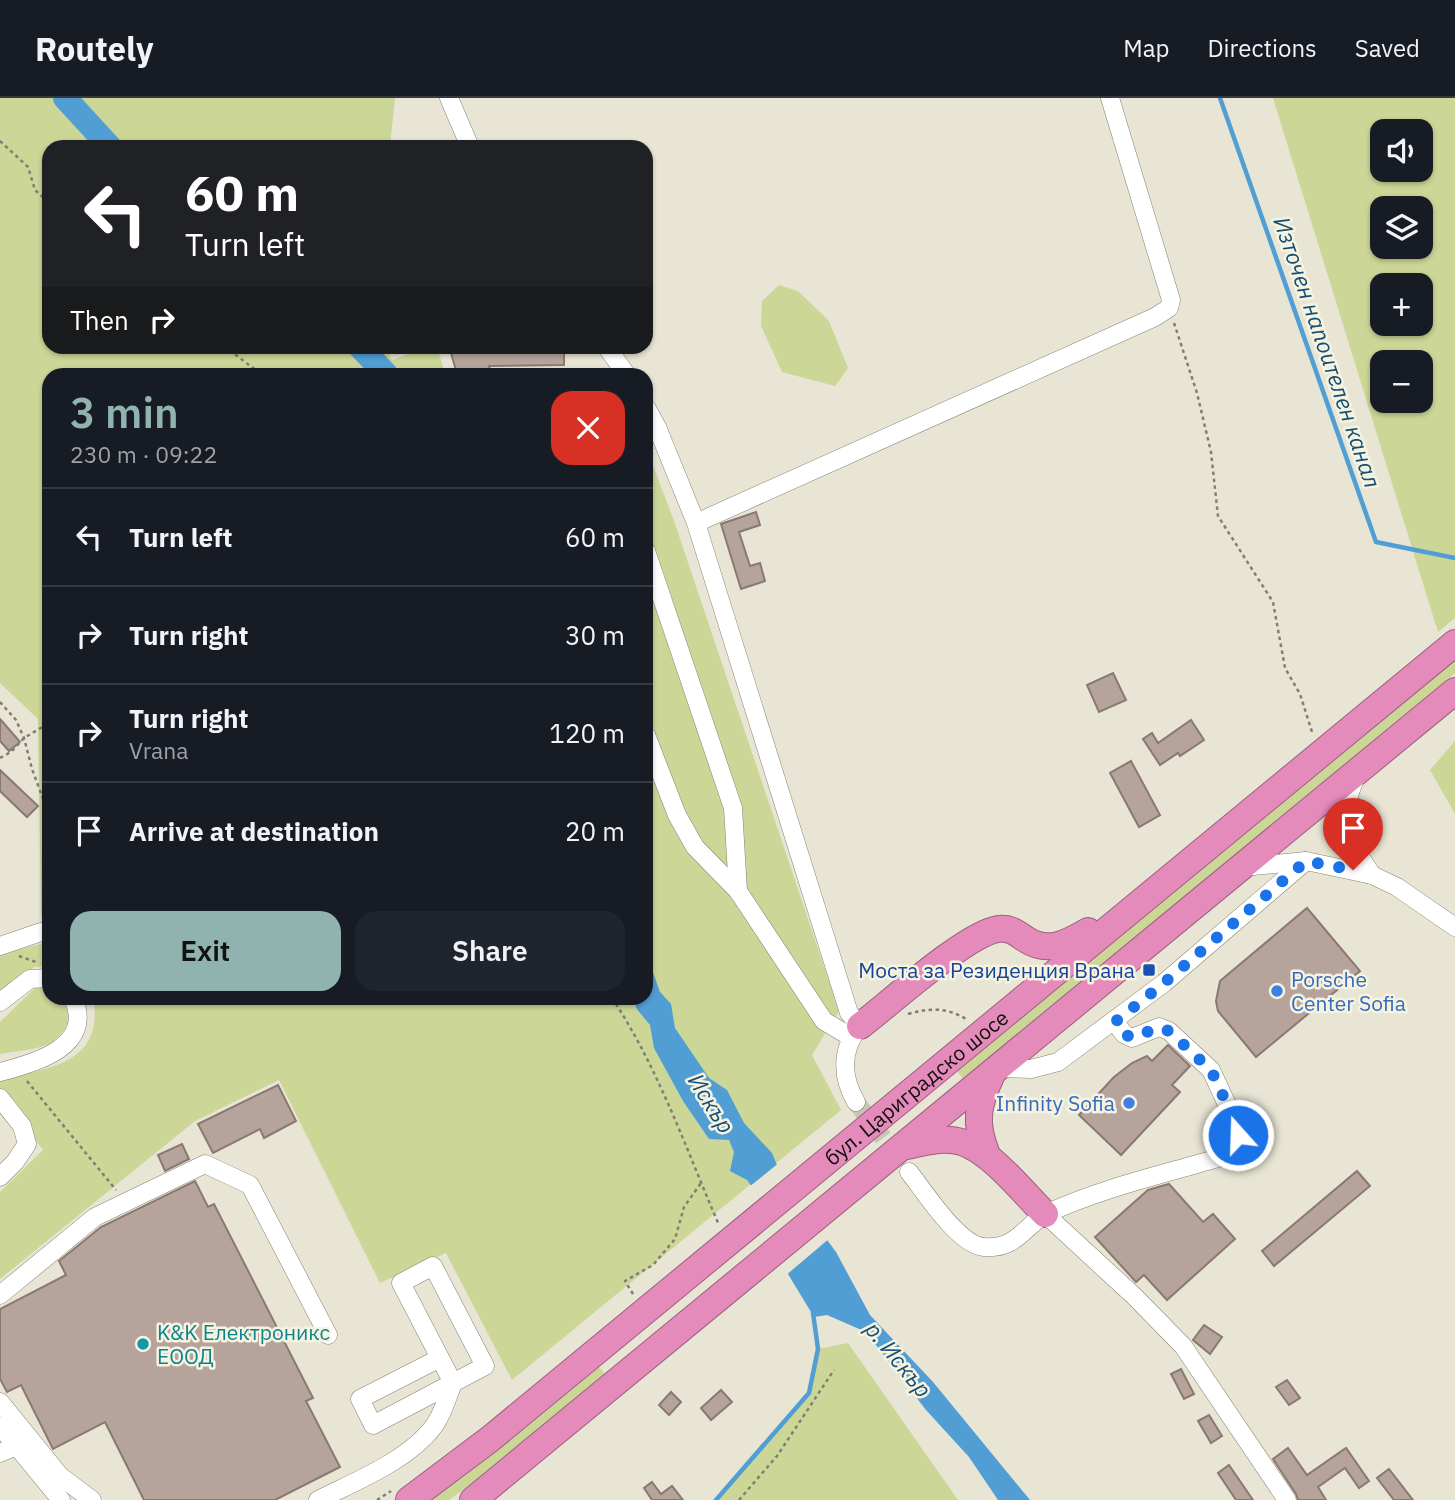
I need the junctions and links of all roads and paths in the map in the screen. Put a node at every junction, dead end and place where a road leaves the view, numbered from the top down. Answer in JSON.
{"nodes":[{"id":1,"x":449,"y":98,"type":"edge"},
{"id":2,"x":1110,"y":98,"type":"edge"},
{"id":3,"x":467,"y":140,"type":"edge"},
{"id":4,"x":0,"y":141,"type":"edge"},
{"id":5,"x":42,"y":196,"type":"edge"},
{"id":6,"x":1169,"y":308,"type":"junction"},
{"id":7,"x":235,"y":354,"type":"edge"},
{"id":8,"x":253,"y":368,"type":"edge"},
{"id":9,"x":653,"y":420,"type":"edge"},
{"id":10,"x":696,"y":523,"type":"junction"},
{"id":11,"x":653,"y":572,"type":"edge"},
{"id":12,"x":1455,"y":643,"type":"edge"},
{"id":13,"x":1455,"y":691,"type":"edge"},
{"id":14,"x":0,"y":702,"type":"edge"},
{"id":15,"x":42,"y":727,"type":"edge"},
{"id":16,"x":24,"y":738,"type":"junction"},
{"id":17,"x":653,"y":753,"type":"edge"},
{"id":18,"x":1319,"y":755,"type":"junction"},
{"id":19,"x":0,"y":758,"type":"edge"},
{"id":20,"x":1359,"y":770,"type":"junction"},
{"id":21,"x":42,"y":796,"type":"edge"},
{"id":22,"x":1352,"y":838,"type":"junction"},
{"id":23,"x":1306,"y":861,"type":"junction"},
{"id":24,"x":1334,"y":866,"type":"junction"},
{"id":25,"x":1243,"y":867,"type":"junction"},
{"id":26,"x":1372,"y":874,"type":"junction"},
{"id":27,"x":1155,"y":890,"type":"junction"},
{"id":28,"x":738,"y":891,"type":"junction"},
{"id":29,"x":1455,"y":927,"type":"edge"},
{"id":30,"x":41,"y":932,"type":"dead end"},
{"id":31,"x":1028,"y":940,"type":"junction"},
{"id":32,"x":6,"y":950,"type":"edge"},
{"id":33,"x":42,"y":970,"type":"edge"},
{"id":34,"x":42,"y":972,"type":"edge"},
{"id":35,"x":0,"y":1002,"type":"edge"},
{"id":36,"x":76,"y":1005,"type":"edge"},
{"id":37,"x":617,"y":1005,"type":"edge"},
{"id":38,"x":907,"y":1014,"type":"dead end"},
{"id":39,"x":1115,"y":1022,"type":"junction"},
{"id":40,"x":856,"y":1031,"type":"junction"},
{"id":41,"x":966,"y":1032,"type":"junction"},
{"id":42,"x":8,"y":1070,"type":"edge"},
{"id":43,"x":995,"y":1071,"type":"junction"},
{"id":44,"x":0,"y":1098,"type":"edge"},
{"id":45,"x":856,"y":1102,"type":"tunnel mouth"},
{"id":46,"x":987,"y":1156,"type":"junction"},
{"id":47,"x":906,"y":1160,"type":"junction"},
{"id":48,"x":0,"y":1177,"type":"edge"},
{"id":49,"x":701,"y":1183,"type":"junction"},
{"id":50,"x":127,"y":1202,"type":"junction"},
{"id":51,"x":1045,"y":1214,"type":"junction"},
{"id":52,"x":732,"y":1229,"type":"junction"},
{"id":53,"x":0,"y":1295,"type":"edge"},
{"id":54,"x":636,"y":1297,"type":"dead end"},
{"id":55,"x":328,"y":1335,"type":"dead end"},
{"id":56,"x":440,"y":1358,"type":"junction"},
{"id":57,"x":834,"y":1370,"type":"dead end"},
{"id":58,"x":453,"y":1383,"type":"junction"},
{"id":59,"x":0,"y":1402,"type":"edge"},
{"id":60,"x":0,"y":1426,"type":"edge"},
{"id":61,"x":8,"y":1449,"type":"edge"},
{"id":62,"x":476,"y":1499,"type":"edge"},
{"id":63,"x":61,"y":1500,"type":"edge"},
{"id":64,"x":92,"y":1500,"type":"edge"},
{"id":65,"x":318,"y":1500,"type":"edge"},
{"id":66,"x":409,"y":1500,"type":"edge"},
{"id":67,"x":739,"y":1500,"type":"edge"},
{"id":68,"x":1287,"y":1500,"type":"edge"}],
"edges":[{"from":1,"to":3,"type":"street"},
{"from":2,"to":6,"type":"street"},
{"from":4,"to":5,"type":"path"},
{"from":6,"to":10,"type":"street"},
{"from":6,"to":18,"type":"path"},
{"from":7,"to":8,"type":"path"},
{"from":9,"to":10,"type":"street"},
{"from":10,"to":40,"type":"street"},
{"from":11,"to":28,"type":"street"},
{"from":12,"to":18,"type":"highway","name":"бул. Цариградско шосе"},
{"from":13,"to":20,"type":"highway","name":"бул. Цариградско шосе"},
{"from":14,"to":16,"type":"path"},
{"from":15,"to":16,"type":"path"},
{"from":16,"to":19,"type":"path"},
{"from":16,"to":21,"type":"path"},
{"from":17,"to":28,"type":"street"},
{"from":18,"to":27,"type":"highway","name":"бул. Цариградско шосе"},
{"from":20,"to":22,"type":"street"},
{"from":20,"to":25,"type":"highway","name":"бул. Цариградско шосе"},
{"from":22,"to":24,"type":"street"},
{"from":22,"to":26,"type":"street"},
{"from":23,"to":24,"type":"street"},
{"from":23,"to":25,"type":"street"},
{"from":23,"to":39,"type":"street"},
{"from":24,"to":26,"type":"street"},
{"from":25,"to":43,"type":"highway","name":"бул. Цариградско шосе"},
{"from":26,"to":29,"type":"street"},
{"from":27,"to":31,"type":"highway"},
{"from":27,"to":41,"type":"highway","name":"бул. Цариградско шосе"},
{"from":28,"to":40,"type":"street"},
{"from":30,"to":32,"type":"street"},
{"from":31,"to":40,"type":"highway"},
{"from":31,"to":41,"type":"highway"},
{"from":32,"to":33,"type":"path"},
{"from":34,"to":35,"type":"street"},
{"from":36,"to":42,"type":"street"},
{"from":37,"to":49,"type":"path"},
{"from":38,"to":41,"type":"path"},
{"from":39,"to":43,"type":"street"},
{"from":39,"to":51,"type":"street"},
{"from":40,"to":45,"type":"street"},
{"from":41,"to":52,"type":"highway","name":"бул. Цариградско шосе"},
{"from":42,"to":50,"type":"path"},
{"from":43,"to":46,"type":"highway"},
{"from":43,"to":47,"type":"highway","name":"бул. Цариградско шосе"},
{"from":44,"to":48,"type":"street"},
{"from":46,"to":47,"type":"highway"},
{"from":46,"to":51,"type":"highway"},
{"from":47,"to":51,"type":"street"},
{"from":47,"to":62,"type":"highway","name":"бул. Цариградско шосе"},
{"from":49,"to":52,"type":"path"},
{"from":49,"to":54,"type":"path"},
{"from":50,"to":53,"type":"street"},
{"from":50,"to":55,"type":"street"},
{"from":51,"to":68,"type":"street"},
{"from":52,"to":66,"type":"highway","name":"бул. Цариградско шосе"},
{"from":56,"to":58,"type":"street"},
{"from":56,"to":58,"type":"street"},
{"from":56,"to":58,"type":"street"},
{"from":57,"to":67,"type":"path"},
{"from":58,"to":65,"type":"street"},
{"from":59,"to":64,"type":"street"},
{"from":60,"to":61,"type":"street"},
{"from":61,"to":63,"type":"street"}]}
